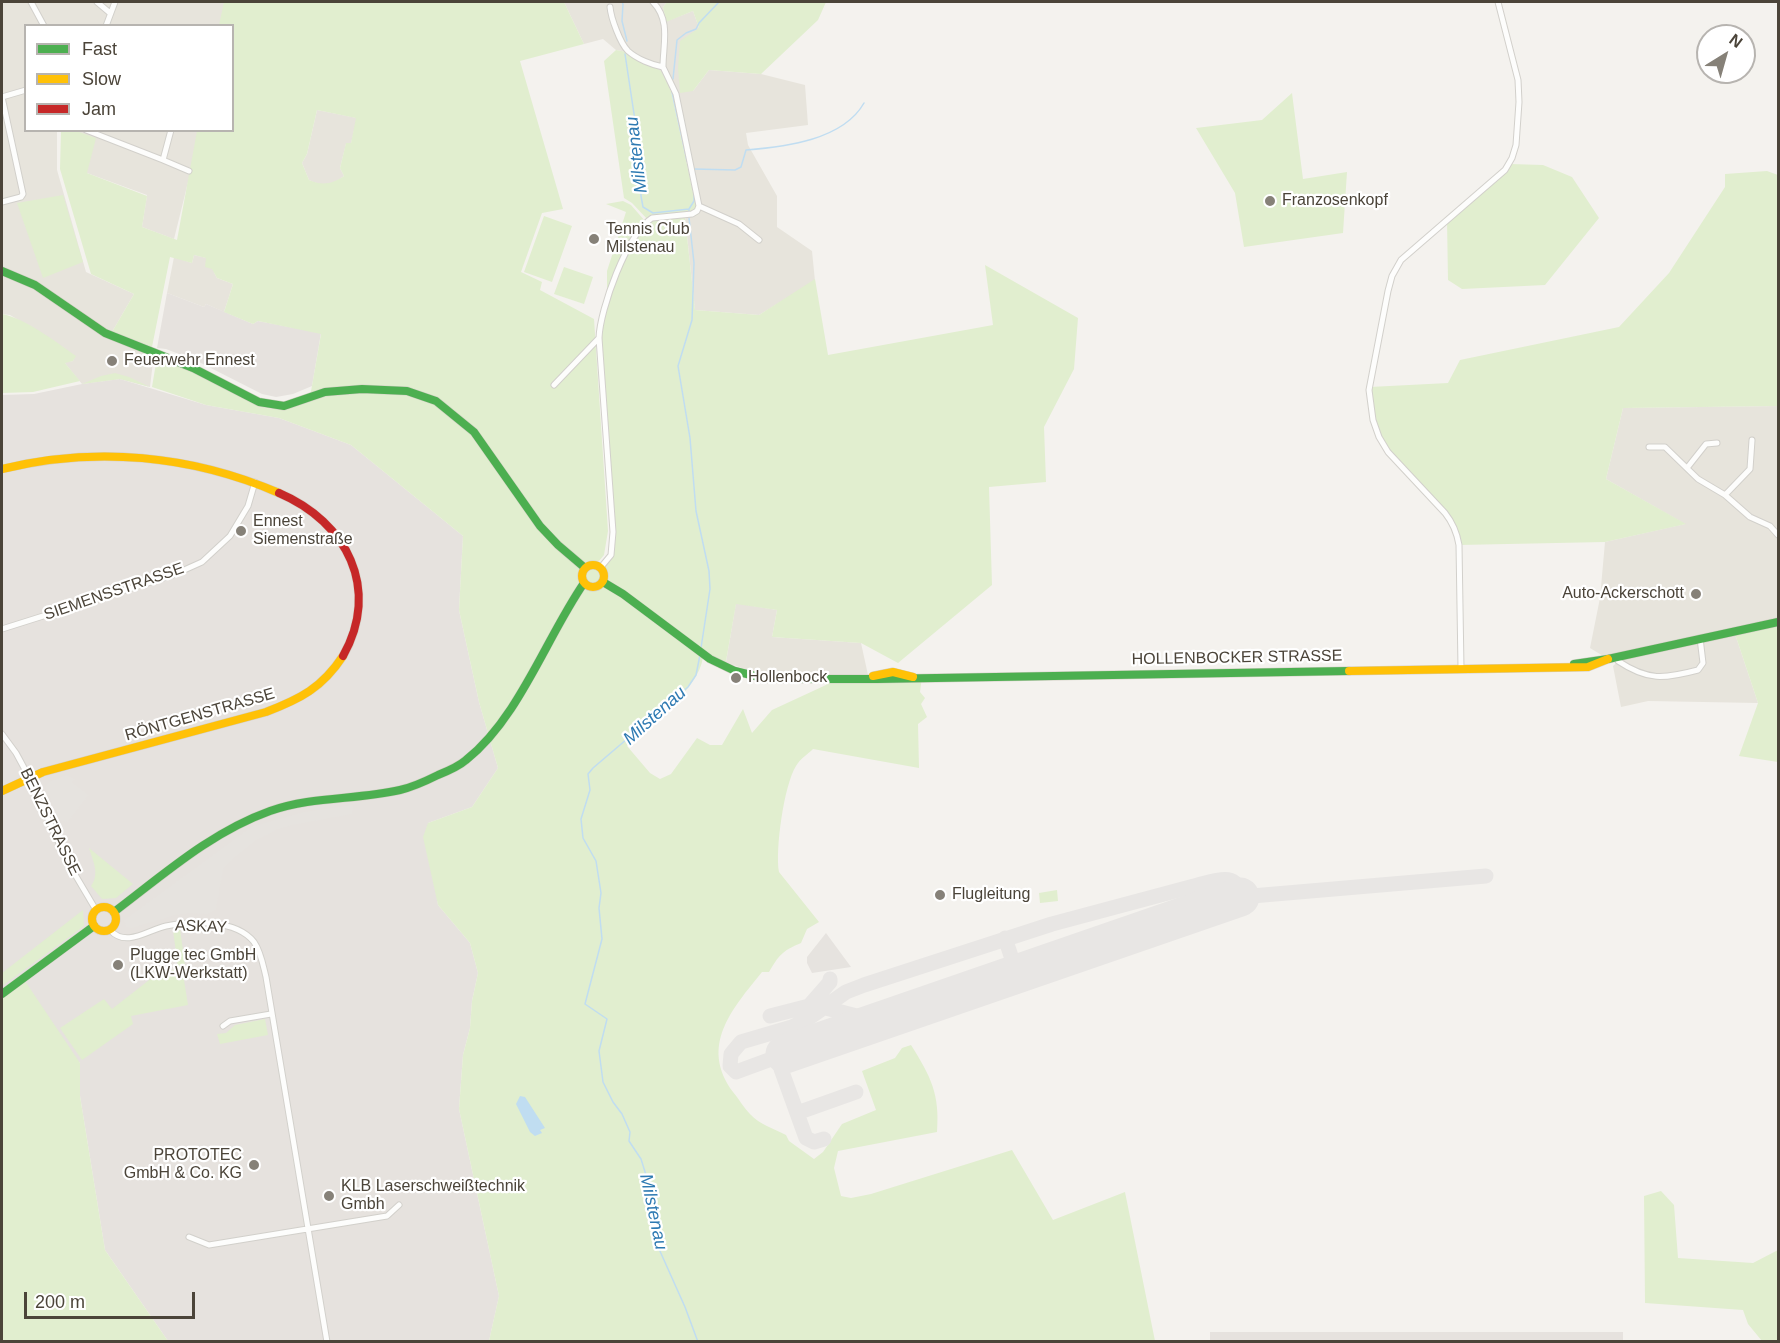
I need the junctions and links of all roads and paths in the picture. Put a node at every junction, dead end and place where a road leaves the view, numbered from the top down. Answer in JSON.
{"nodes":[{"id":1,"x":31,"y":2,"type":"edge"},
{"id":2,"x":97,"y":2,"type":"edge"},
{"id":3,"x":116,"y":2,"type":"edge"},
{"id":4,"x":653,"y":2,"type":"edge"},
{"id":5,"x":1498,"y":2,"type":"edge"},
{"id":6,"x":610,"y":7,"type":"dead end"},
{"id":7,"x":110,"y":13,"type":"junction"},
{"id":8,"x":43,"y":24,"type":"edge"},
{"id":9,"x":107,"y":24,"type":"edge"},
{"id":10,"x":663,"y":67,"type":"junction"},
{"id":11,"x":24,"y":91,"type":"edge"},
{"id":12,"x":2,"y":97,"type":"edge"},
{"id":13,"x":91,"y":132,"type":"edge"},
{"id":14,"x":170,"y":132,"type":"edge"},
{"id":15,"x":163,"y":160,"type":"junction"},
{"id":16,"x":189,"y":171,"type":"dead end"},
{"id":17,"x":2,"y":202,"type":"edge"},
{"id":18,"x":699,"y":206,"type":"junction"},
{"id":19,"x":759,"y":240,"type":"dead end"},
{"id":20,"x":2,"y":271,"type":"edge"},
{"id":21,"x":599,"y":339,"type":"junction"},
{"id":22,"x":554,"y":385,"type":"dead end"},
{"id":23,"x":1752,"y":440,"type":"dead end"},
{"id":24,"x":1717,"y":443,"type":"dead end"},
{"id":25,"x":1649,"y":447,"type":"dead end"},
{"id":26,"x":2,"y":468,"type":"edge"},
{"id":27,"x":1687,"y":468,"type":"junction"},
{"id":28,"x":255,"y":482,"type":"junction"},
{"id":29,"x":1725,"y":495,"type":"junction"},
{"id":30,"x":1779,"y":535,"type":"edge"},
{"id":31,"x":601,"y":567,"type":"junction"},
{"id":32,"x":585,"y":568,"type":"junction"},
{"id":33,"x":603,"y":582,"type":"junction"},
{"id":34,"x":584,"y":583,"type":"junction"},
{"id":35,"x":1779,"y":622,"type":"edge"},
{"id":36,"x":2,"y":629,"type":"edge"},
{"id":37,"x":1700,"y":639,"type":"junction"},
{"id":38,"x":1617,"y":657,"type":"junction"},
{"id":39,"x":1461,"y":668,"type":"junction"},
{"id":40,"x":2,"y":734,"type":"edge"},
{"id":41,"x":29,"y":777,"type":"junction"},
{"id":42,"x":2,"y":792,"type":"edge"},
{"id":43,"x":96,"y":910,"type":"junction"},
{"id":44,"x":114,"y":912,"type":"junction"},
{"id":45,"x":93,"y":926,"type":"junction"},
{"id":46,"x":110,"y":930,"type":"junction"},
{"id":47,"x":2,"y":994,"type":"edge"},
{"id":48,"x":272,"y":1014,"type":"junction"},
{"id":49,"x":223,"y":1026,"type":"dead end"},
{"id":50,"x":399,"y":1205,"type":"dead end"},
{"id":51,"x":308,"y":1228,"type":"junction"},
{"id":52,"x":189,"y":1237,"type":"dead end"},
{"id":53,"x":327,"y":1341,"type":"edge"}],
"edges":[{"from":1,"to":8,"type":"street"},
{"from":2,"to":7,"type":"street"},
{"from":3,"to":7,"type":"street"},
{"from":4,"to":10,"type":"street"},
{"from":5,"to":39,"type":"street"},
{"from":6,"to":10,"type":"street"},
{"from":7,"to":9,"type":"street"},
{"from":10,"to":18,"type":"street"},
{"from":11,"to":12,"type":"street"},
{"from":12,"to":17,"type":"street"},
{"from":13,"to":15,"type":"street"},
{"from":14,"to":15,"type":"street"},
{"from":15,"to":16,"type":"street"},
{"from":18,"to":19,"type":"street"},
{"from":18,"to":21,"type":"street"},
{"from":20,"to":32,"type":"main road"},
{"from":21,"to":22,"type":"street"},
{"from":21,"to":31,"type":"street"},
{"from":23,"to":29,"type":"street"},
{"from":24,"to":27,"type":"street"},
{"from":25,"to":27,"type":"street"},
{"from":26,"to":28,"type":"main road","name":"RÖNTGENSTRASSE"},
{"from":27,"to":29,"type":"street"},
{"from":28,"to":36,"type":"street","name":"SIEMENSSTRASSE"},
{"from":28,"to":41,"type":"main road","name":"RÖNTGENSTRASSE"},
{"from":29,"to":30,"type":"street"},
{"from":31,"to":32,"type":"main road"},
{"from":31,"to":33,"type":"main road"},
{"from":32,"to":34,"type":"main road"},
{"from":33,"to":34,"type":"main road"},
{"from":33,"to":39,"type":"main road","name":"HOLLENBOCKER STRASSE"},
{"from":34,"to":44,"type":"main road"},
{"from":35,"to":37,"type":"main road","name":"HOLLENBOCKER STRASSE"},
{"from":37,"to":38,"type":"main road","name":"HOLLENBOCKER STRASSE"},
{"from":37,"to":38,"type":"street"},
{"from":38,"to":39,"type":"main road","name":"HOLLENBOCKER STRASSE"},
{"from":40,"to":41,"type":"street","name":"BENZSTRASSE"},
{"from":41,"to":42,"type":"main road","name":"RÖNTGENSTRASSE"},
{"from":41,"to":43,"type":"street","name":"BENZSTRASSE"},
{"from":43,"to":44,"type":"main road"},
{"from":43,"to":45,"type":"main road"},
{"from":44,"to":46,"type":"main road"},
{"from":45,"to":46,"type":"main road"},
{"from":45,"to":47,"type":"main road"},
{"from":46,"to":48,"type":"street","name":"ASKAY"},
{"from":48,"to":49,"type":"street"},
{"from":48,"to":51,"type":"street","name":"ASKAY"},
{"from":50,"to":51,"type":"street"},
{"from":51,"to":52,"type":"street"},
{"from":51,"to":53,"type":"street","name":"ASKAY"}]}
